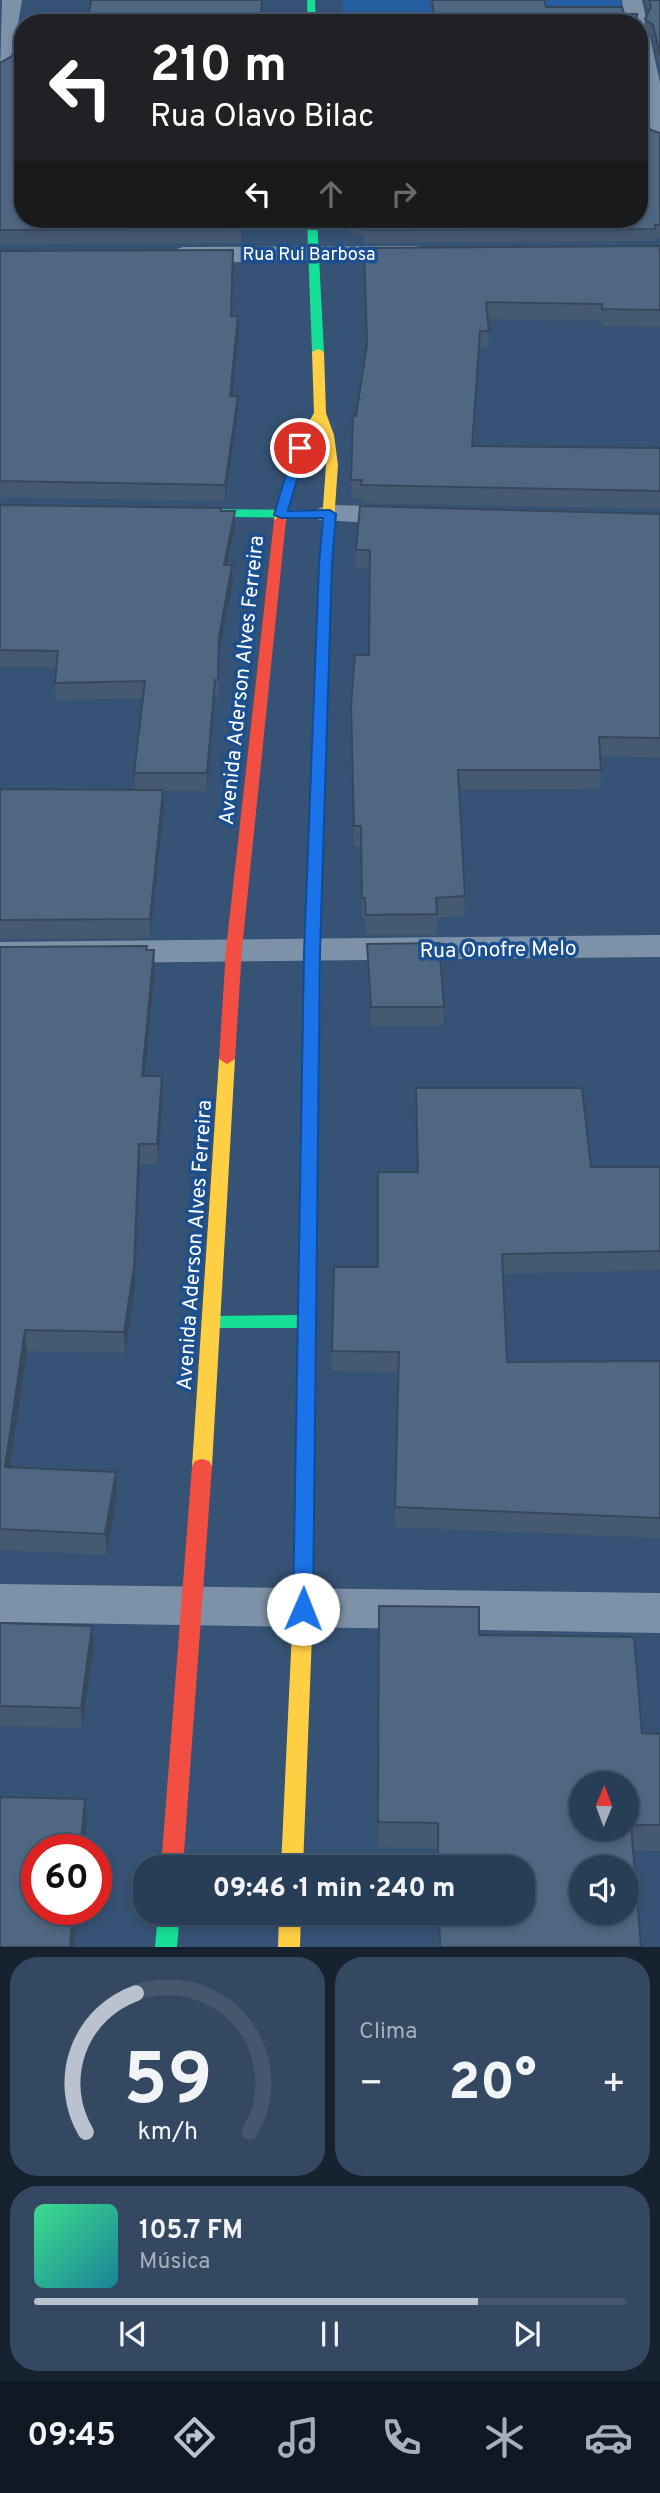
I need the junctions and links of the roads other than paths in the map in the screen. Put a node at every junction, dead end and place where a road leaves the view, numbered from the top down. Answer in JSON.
{"nodes":[{"id":1,"x":12,"y":0,"type":"edge"},
{"id":2,"x":7,"y":54,"type":"edge"},
{"id":3,"x":648,"y":68,"type":"edge"},
{"id":4,"x":660,"y":136,"type":"edge"},
{"id":5,"x":312,"y":228,"type":"edge"},
{"id":6,"x":437,"y":253,"type":"edge"},
{"id":7,"x":312,"y":254,"type":"junction"},
{"id":8,"x":163,"y":255,"type":"edge"},
{"id":9,"x":320,"y":413,"type":"junction"},
{"id":10,"x":160,"y":512,"type":"edge"},
{"id":11,"x":330,"y":514,"type":"junction"},
{"id":12,"x":281,"y":515,"type":"junction"},
{"id":13,"x":440,"y":516,"type":"edge"},
{"id":14,"x":660,"y":946,"type":"edge"},
{"id":15,"x":234,"y":949,"type":"junction"},
{"id":16,"x":312,"y":952,"type":"junction"},
{"id":17,"x":0,"y":953,"type":"edge"},
{"id":18,"x":307,"y":1321,"type":"junction"},
{"id":19,"x":210,"y":1322,"type":"junction"},
{"id":20,"x":0,"y":1603,"type":"edge"},
{"id":21,"x":193,"y":1603,"type":"junction"},
{"id":22,"x":303,"y":1609,"type":"junction"},
{"id":23,"x":660,"y":1613,"type":"edge"},
{"id":24,"x":173,"y":1855,"type":"edge"},
{"id":25,"x":293,"y":1855,"type":"edge"},
{"id":26,"x":168,"y":1925,"type":"edge"},
{"id":27,"x":290,"y":1925,"type":"edge"},
{"id":28,"x":166,"y":1947,"type":"edge"},
{"id":29,"x":289,"y":1947,"type":"edge"}],
"edges":[{"from":1,"to":2,"type":"street"},
{"from":3,"to":4,"type":"street"},
{"from":5,"to":7,"type":"main road"},
{"from":6,"to":7,"type":"street","name":"Rua Rui Barbosa"},
{"from":7,"to":8,"type":"street","name":"Rua Rui Barbosa"},
{"from":7,"to":9,"type":"main road"},
{"from":9,"to":11,"type":"main road"},
{"from":9,"to":12,"type":"main road","name":"Avenida Aderson Alves Ferreira"},
{"from":10,"to":12,"type":"main road"},
{"from":11,"to":12,"type":"main road"},
{"from":11,"to":13,"type":"street"},
{"from":11,"to":16,"type":"main road"},
{"from":12,"to":15,"type":"main road","name":"Avenida Aderson Alves Ferreira"},
{"from":14,"to":16,"type":"street","name":"Rua Onofre Melo"},
{"from":15,"to":16,"type":"street","name":"Rua Onofre Melo"},
{"from":15,"to":17,"type":"street","name":"Rua Onofre Melo"},
{"from":15,"to":19,"type":"main road","name":"Avenida Aderson Alves Ferreira"},
{"from":16,"to":18,"type":"main road"},
{"from":18,"to":19,"type":"main road"},
{"from":18,"to":22,"type":"main road"},
{"from":19,"to":21,"type":"main road","name":"Avenida Aderson Alves Ferreira"},
{"from":20,"to":21,"type":"street"},
{"from":21,"to":22,"type":"street"},
{"from":21,"to":24,"type":"main road","name":"Avenida Aderson Alves Ferreira"},
{"from":22,"to":23,"type":"street"},
{"from":22,"to":25,"type":"main road"},
{"from":26,"to":28,"type":"main road"},
{"from":27,"to":29,"type":"main road"}]}
